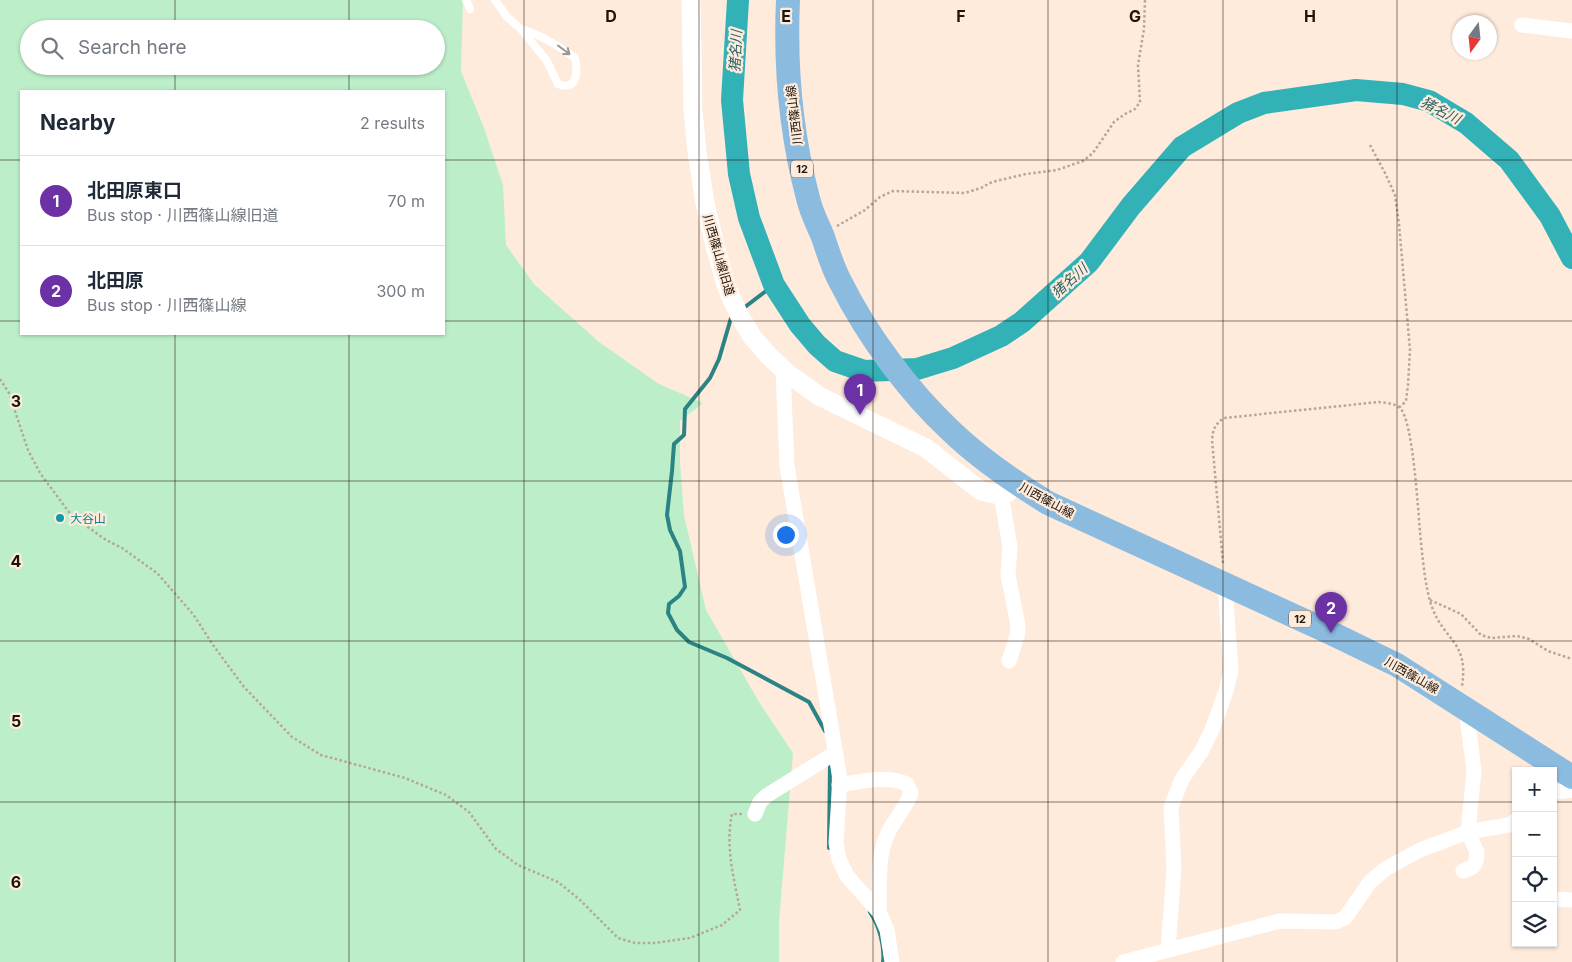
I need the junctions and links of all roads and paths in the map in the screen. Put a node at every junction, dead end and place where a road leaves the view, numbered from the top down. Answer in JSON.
{"nodes":[{"id":1,"x":466,"y":0,"type":"edge"},
{"id":2,"x":495,"y":0,"type":"edge"},
{"id":3,"x":692,"y":0,"type":"edge"},
{"id":4,"x":788,"y":0,"type":"edge"},
{"id":5,"x":1145,"y":0,"type":"edge"},
{"id":6,"x":470,"y":9,"type":"dead end"},
{"id":7,"x":1522,"y":25,"type":"dead end"},
{"id":8,"x":521,"y":29,"type":"junction"},
{"id":9,"x":1572,"y":31,"type":"edge"},
{"id":10,"x":1370,"y":145,"type":"dead end"},
{"id":11,"x":836,"y":227,"type":"dead end"},
{"id":12,"x":783,"y":369,"type":"junction"},
{"id":13,"x":0,"y":379,"type":"edge"},
{"id":14,"x":1400,"y":408,"type":"junction"},
{"id":15,"x":1009,"y":488,"type":"junction"},
{"id":16,"x":1225,"y":586,"type":"junction"},
{"id":17,"x":1430,"y":600,"type":"junction"},
{"id":18,"x":1572,"y":659,"type":"edge"},
{"id":19,"x":1009,"y":661,"type":"dead end"},
{"id":20,"x":1463,"y":706,"type":"junction"},
{"id":21,"x":831,"y":756,"type":"junction"},
{"id":22,"x":1572,"y":777,"type":"edge"},
{"id":23,"x":840,"y":785,"type":"junction"},
{"id":24,"x":1572,"y":790,"type":"edge"},
{"id":25,"x":1557,"y":792,"type":"edge"},
{"id":26,"x":755,"y":814,"type":"joint"},
{"id":27,"x":1512,"y":823,"type":"edge"},
{"id":28,"x":1468,"y":832,"type":"junction"},
{"id":29,"x":1463,"y":871,"type":"dead end"},
{"id":30,"x":1557,"y":900,"type":"edge"},
{"id":31,"x":1572,"y":900,"type":"edge"},
{"id":32,"x":879,"y":912,"type":"junction"},
{"id":33,"x":1168,"y":949,"type":"junction"},
{"id":34,"x":892,"y":962,"type":"edge"},
{"id":35,"x":1123,"y":962,"type":"edge"}],
"edges":[{"from":1,"to":6,"type":"lane"},
{"from":2,"to":8,"type":"lane"},
{"from":3,"to":12,"type":"street","name":"川西篠山線旧道"},
{"from":4,"to":15,"type":"main road","name":"川西篠山線","number":"12"},
{"from":5,"to":11,"type":"path"},
{"from":7,"to":9,"type":"street"},
{"from":8,"to":8,"type":"lane","one_way":true},
{"from":10,"to":14,"type":"path"},
{"from":12,"to":15,"type":"street","name":"川西篠山線旧道"},
{"from":12,"to":21,"type":"street"},
{"from":13,"to":26,"type":"path"},
{"from":14,"to":16,"type":"path"},
{"from":14,"to":17,"type":"path"},
{"from":15,"to":16,"type":"main road","name":"川西篠山線","number":"12"},
{"from":15,"to":19,"type":"street"},
{"from":16,"to":20,"type":"main road","name":"川西篠山線","number":"12"},
{"from":16,"to":33,"type":"street"},
{"from":17,"to":18,"type":"path"},
{"from":17,"to":20,"type":"path"},
{"from":20,"to":22,"type":"main road","name":"川西篠山線","number":"12"},
{"from":20,"to":28,"type":"street"},
{"from":21,"to":23,"type":"street"},
{"from":21,"to":26,"type":"street"},
{"from":23,"to":32,"type":"street"},
{"from":23,"to":32,"type":"street"},
{"from":24,"to":25,"type":"street"},
{"from":27,"to":28,"type":"street"},
{"from":28,"to":29,"type":"street"},
{"from":28,"to":33,"type":"street"},
{"from":30,"to":31,"type":"street"},
{"from":32,"to":34,"type":"street"},
{"from":33,"to":35,"type":"street"}]}
